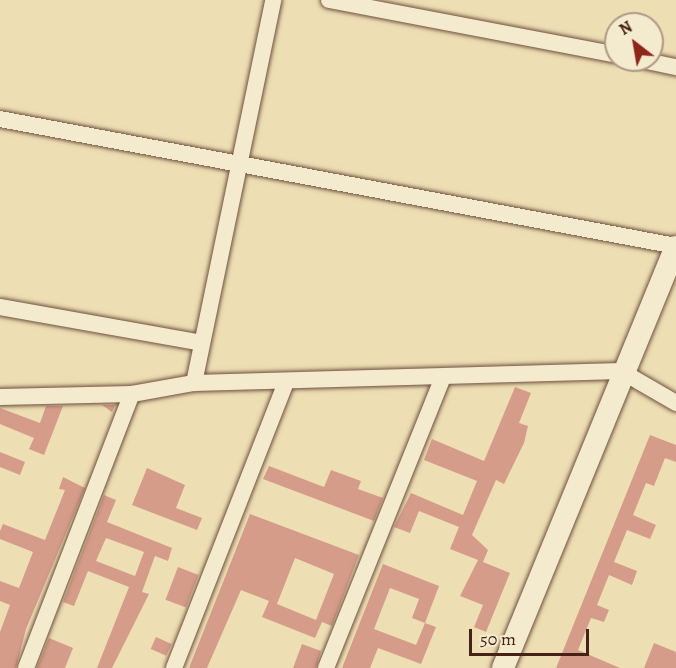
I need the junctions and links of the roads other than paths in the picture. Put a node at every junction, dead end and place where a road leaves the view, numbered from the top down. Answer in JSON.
{"nodes":[{"id":1,"x":273,"y":0,"type":"edge"},
{"id":2,"x":329,"y":0,"type":"edge"},
{"id":3,"x":604,"y":53,"type":"edge"},
{"id":4,"x":0,"y":119,"type":"edge"},
{"id":5,"x":240,"y":162,"type":"junction"},
{"id":6,"x":676,"y":247,"type":"edge"},
{"id":7,"x":0,"y":307,"type":"edge"},
{"id":8,"x":202,"y":343,"type":"junction"},
{"id":9,"x":621,"y":371,"type":"junction"},
{"id":10,"x":442,"y":379,"type":"junction"},
{"id":11,"x":286,"y":382,"type":"junction"},
{"id":12,"x":194,"y":384,"type":"junction"},
{"id":13,"x":132,"y":394,"type":"junction"},
{"id":14,"x":0,"y":397,"type":"edge"},
{"id":15,"x":676,"y":403,"type":"edge"},
{"id":16,"x":26,"y":668,"type":"edge"},
{"id":17,"x":174,"y":668,"type":"edge"},
{"id":18,"x":326,"y":668,"type":"edge"},
{"id":19,"x":503,"y":668,"type":"edge"}],
"edges":[{"from":1,"to":5,"type":"street"},
{"from":2,"to":3,"type":"street"},
{"from":4,"to":5,"type":"street"},
{"from":5,"to":6,"type":"street"},
{"from":5,"to":8,"type":"street"},
{"from":6,"to":9,"type":"street"},
{"from":7,"to":8,"type":"street"},
{"from":8,"to":12,"type":"street"},
{"from":9,"to":10,"type":"street"},
{"from":9,"to":15,"type":"street"},
{"from":9,"to":19,"type":"street"},
{"from":10,"to":11,"type":"street"},
{"from":10,"to":18,"type":"street"},
{"from":11,"to":12,"type":"street"},
{"from":11,"to":17,"type":"street"},
{"from":12,"to":13,"type":"street"},
{"from":13,"to":14,"type":"street"},
{"from":13,"to":16,"type":"street"}]}
